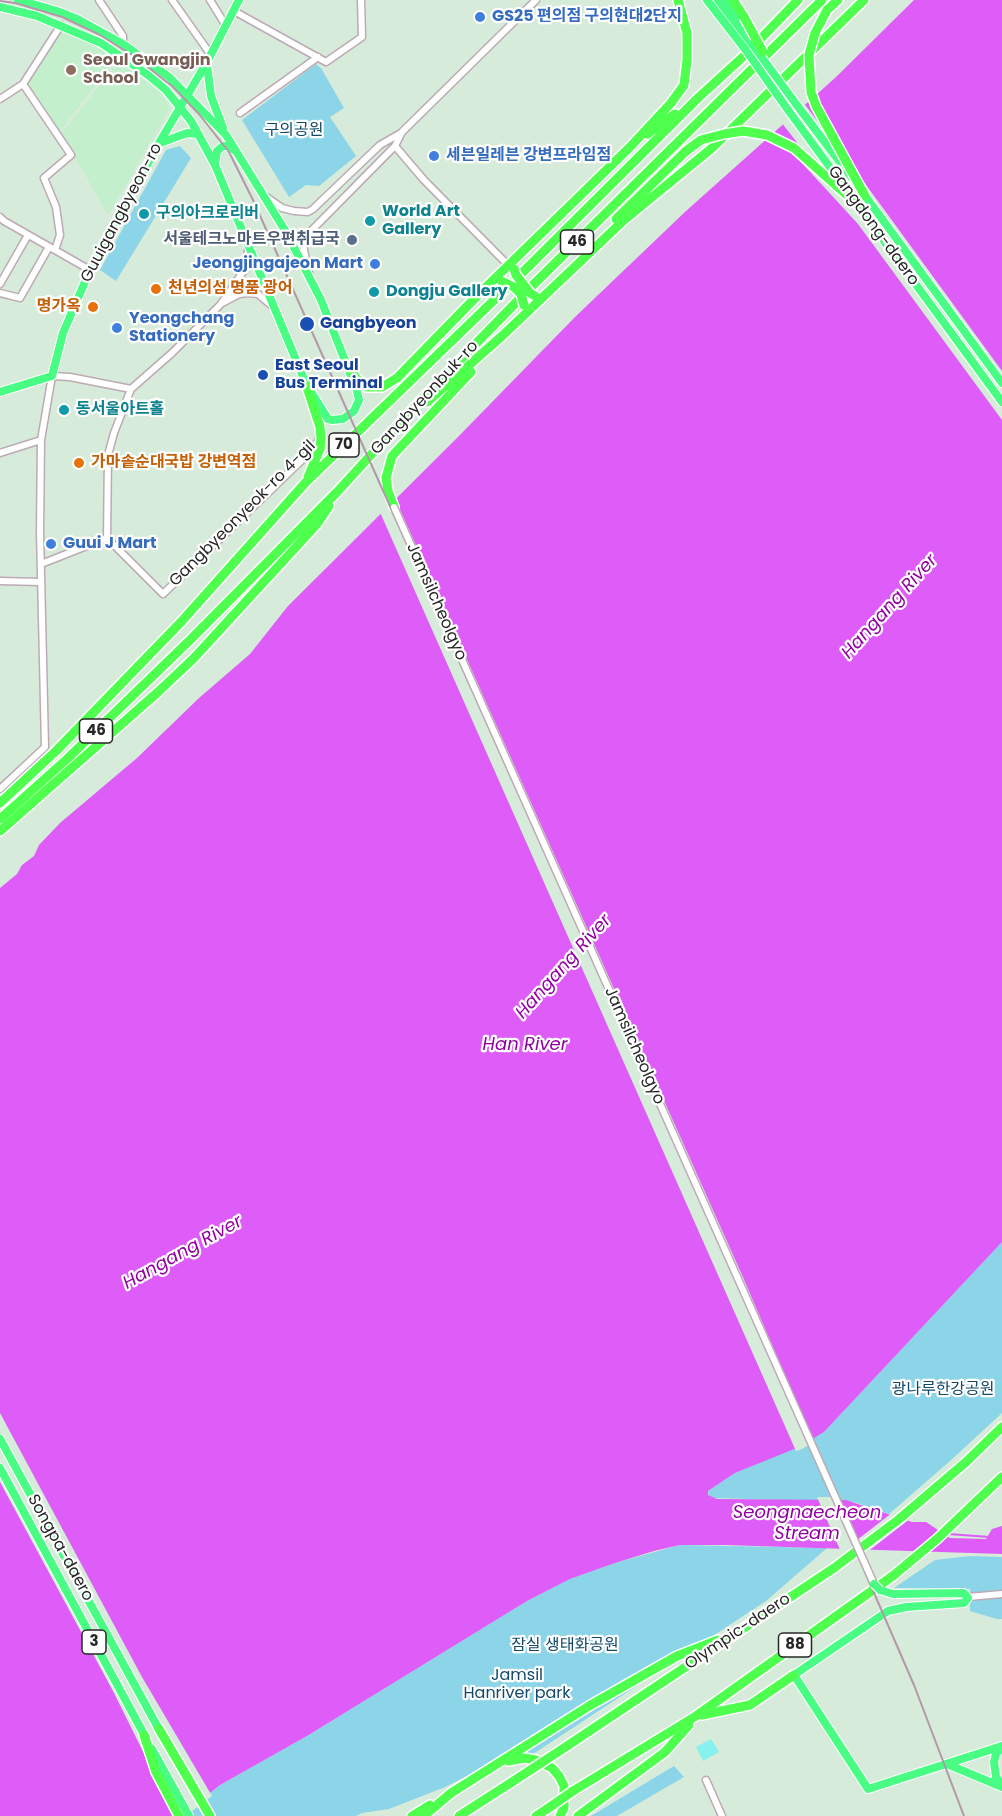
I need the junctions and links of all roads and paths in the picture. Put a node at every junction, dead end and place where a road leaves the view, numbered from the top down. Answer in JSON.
{"nodes":[{"id":1,"x":18,"y":0,"type":"edge"},
{"id":2,"x":172,"y":0,"type":"edge"},
{"id":3,"x":210,"y":0,"type":"edge"},
{"id":4,"x":239,"y":0,"type":"edge"},
{"id":5,"x":361,"y":0,"type":"edge"},
{"id":6,"x":536,"y":0,"type":"edge"},
{"id":7,"x":678,"y":0,"type":"edge"},
{"id":8,"x":707,"y":0,"type":"edge"},
{"id":9,"x":718,"y":0,"type":"edge"},
{"id":10,"x":726,"y":0,"type":"edge"},
{"id":11,"x":734,"y":0,"type":"edge"},
{"id":12,"x":798,"y":0,"type":"edge"},
{"id":13,"x":822,"y":0,"type":"edge"},
{"id":14,"x":838,"y":0,"type":"edge"},
{"id":15,"x":864,"y":0,"type":"edge"},
{"id":16,"x":103,"y":1,"type":"edge"},
{"id":17,"x":0,"y":7,"type":"edge"},
{"id":18,"x":234,"y":11,"type":"junction"},
{"id":19,"x":744,"y":20,"type":"junction"},
{"id":20,"x":61,"y":25,"type":"junction"},
{"id":21,"x":226,"y":26,"type":"junction"},
{"id":22,"x":123,"y":44,"type":"junction"},
{"id":23,"x":748,"y":46,"type":"junction"},
{"id":24,"x":763,"y":52,"type":"joint"},
{"id":25,"x":318,"y":57,"type":"junction"},
{"id":26,"x":209,"y":59,"type":"junction"},
{"id":27,"x":774,"y":73,"type":"junction"},
{"id":28,"x":23,"y":84,"type":"junction"},
{"id":29,"x":188,"y":95,"type":"junction"},
{"id":30,"x":699,"y":97,"type":"junction"},
{"id":31,"x":0,"y":99,"type":"edge"},
{"id":32,"x":180,"y":107,"type":"junction"},
{"id":33,"x":240,"y":113,"type":"dead end"},
{"id":34,"x":210,"y":119,"type":"junction"},
{"id":35,"x":196,"y":131,"type":"junction"},
{"id":36,"x":401,"y":133,"type":"junction"},
{"id":37,"x":226,"y":135,"type":"junction"},
{"id":38,"x":159,"y":143,"type":"junction"},
{"id":39,"x":396,"y":146,"type":"junction"},
{"id":40,"x":630,"y":147,"type":"junction"},
{"id":41,"x":235,"y":151,"type":"junction"},
{"id":42,"x":215,"y":165,"type":"junction"},
{"id":43,"x":263,"y":195,"type":"junction"},
{"id":44,"x":865,"y":196,"type":"junction"},
{"id":45,"x":859,"y":206,"type":"junction"},
{"id":46,"x":1,"y":222,"type":"edge"},
{"id":47,"x":28,"y":235,"type":"junction"},
{"id":48,"x":249,"y":245,"type":"junction"},
{"id":49,"x":52,"y":249,"type":"junction"},
{"id":50,"x":512,"y":264,"type":"junction"},
{"id":51,"x":90,"y":270,"type":"junction"},
{"id":52,"x":568,"y":272,"type":"junction"},
{"id":53,"x":496,"y":281,"type":"junction"},
{"id":54,"x":311,"y":282,"type":"junction"},
{"id":55,"x":0,"y":284,"type":"edge"},
{"id":56,"x":0,"y":293,"type":"edge"},
{"id":57,"x":540,"y":296,"type":"junction"},
{"id":58,"x":221,"y":304,"type":"junction"},
{"id":59,"x":275,"y":309,"type":"junction"},
{"id":60,"x":522,"y":318,"type":"junction"},
{"id":61,"x":502,"y":336,"type":"junction"},
{"id":62,"x":346,"y":362,"type":"junction"},
{"id":63,"x":52,"y":376,"type":"junction"},
{"id":64,"x":397,"y":378,"type":"junction"},
{"id":65,"x":1002,"y":382,"type":"edge"},
{"id":66,"x":306,"y":384,"type":"junction"},
{"id":67,"x":131,"y":388,"type":"junction"},
{"id":68,"x":0,"y":392,"type":"edge"},
{"id":69,"x":389,"y":402,"type":"junction"},
{"id":70,"x":1002,"y":402,"type":"edge"},
{"id":71,"x":402,"y":422,"type":"junction"},
{"id":72,"x":321,"y":438,"type":"junction"},
{"id":73,"x":40,"y":440,"type":"junction"},
{"id":74,"x":0,"y":453,"type":"edge"},
{"id":75,"x":306,"y":482,"type":"junction"},
{"id":76,"x":338,"y":491,"type":"junction"},
{"id":77,"x":394,"y":507,"type":"joint"},
{"id":78,"x":107,"y":538,"type":"junction"},
{"id":79,"x":41,"y":564,"type":"junction"},
{"id":80,"x":0,"y":581,"type":"edge"},
{"id":81,"x":41,"y":582,"type":"junction"},
{"id":82,"x":0,"y":789,"type":"edge"},
{"id":83,"x":0,"y":803,"type":"edge"},
{"id":84,"x":0,"y":819,"type":"edge"},
{"id":85,"x":0,"y":831,"type":"edge"},
{"id":86,"x":1002,"y":1427,"type":"edge"},
{"id":87,"x":0,"y":1439,"type":"edge"},
{"id":88,"x":0,"y":1468,"type":"edge"},
{"id":89,"x":1000,"y":1479,"type":"edge"},
{"id":90,"x":877,"y":1587,"type":"joint"},
{"id":91,"x":1002,"y":1594,"type":"edge"},
{"id":92,"x":968,"y":1597,"type":"junction"},
{"id":93,"x":735,"y":1634,"type":"junction"},
{"id":94,"x":794,"y":1675,"type":"junction"},
{"id":95,"x":696,"y":1716,"type":"junction"},
{"id":96,"x":159,"y":1729,"type":"joint"},
{"id":97,"x":144,"y":1735,"type":"junction"},
{"id":98,"x":1002,"y":1746,"type":"edge"},
{"id":99,"x":497,"y":1764,"type":"junction"},
{"id":100,"x":947,"y":1764,"type":"junction"},
{"id":101,"x":706,"y":1780,"type":"dead end"},
{"id":102,"x":1002,"y":1786,"type":"edge"},
{"id":103,"x":446,"y":1797,"type":"junction"},
{"id":104,"x":179,"y":1816,"type":"edge"},
{"id":105,"x":189,"y":1816,"type":"edge"},
{"id":106,"x":208,"y":1816,"type":"edge"},
{"id":107,"x":412,"y":1816,"type":"edge"},
{"id":108,"x":424,"y":1816,"type":"edge"},
{"id":109,"x":459,"y":1816,"type":"edge"},
{"id":110,"x":536,"y":1816,"type":"edge"},
{"id":111,"x":560,"y":1816,"type":"edge"},
{"id":112,"x":578,"y":1816,"type":"edge"},
{"id":113,"x":722,"y":1816,"type":"edge"}],
"edges":[{"from":1,"to":22,"type":"main road"},
{"from":2,"to":26,"type":"street"},
{"from":3,"to":21,"type":"street"},
{"from":4,"to":18,"type":"main road","name":"Guuigangbyeon-ro"},
{"from":5,"to":25,"type":"street"},
{"from":6,"to":36,"type":"street"},
{"from":7,"to":40,"type":"highway"},
{"from":8,"to":23,"type":"main road"},
{"from":9,"to":23,"type":"main road"},
{"from":10,"to":19,"type":"main road"},
{"from":11,"to":19,"type":"highway"},
{"from":12,"to":30,"type":"highway","name":"Gangbyeonbuk-ro","number":"70"},
{"from":13,"to":71,"type":"highway","name":"Gangbyeonbuk-ro","number":"46"},
{"from":14,"to":44,"type":"highway","bridge":true},
{"from":15,"to":52,"type":"highway"},
{"from":16,"to":22,"type":"street"},
{"from":17,"to":20,"type":"main road"},
{"from":18,"to":21,"type":"main road","name":"Guuigangbyeon-ro"},
{"from":18,"to":25,"type":"street"},
{"from":19,"to":24,"type":"highway","bridge":true},
{"from":20,"to":28,"type":"street"},
{"from":20,"to":32,"type":"main road"},
{"from":21,"to":26,"type":"main road","name":"Guuigangbyeon-ro"},
{"from":22,"to":29,"type":"main road"},
{"from":23,"to":27,"type":"main road","name":"Gangdong-daero","bridge":true},
{"from":23,"to":45,"type":"main road","name":"Gangdong-daero","bridge":true},
{"from":24,"to":27,"type":"main road","bridge":true},
{"from":25,"to":33,"type":"street"},
{"from":26,"to":29,"type":"main road","name":"Guuigangbyeon-ro"},
{"from":26,"to":37,"type":"main road"},
{"from":27,"to":44,"type":"main road","name":"Gangdong-daero","bridge":true},
{"from":28,"to":31,"type":"street"},
{"from":28,"to":49,"type":"street"},
{"from":29,"to":32,"type":"main road","name":"Guuigangbyeon-ro"},
{"from":29,"to":34,"type":"main road"},
{"from":30,"to":40,"type":"highway"},
{"from":30,"to":69,"type":"highway","name":"Gangbyeonbuk-ro","number":"70"},
{"from":32,"to":35,"type":"main road"},
{"from":32,"to":38,"type":"main road","name":"Guuigangbyeon-ro"},
{"from":34,"to":35,"type":"main road"},
{"from":34,"to":37,"type":"main road"},
{"from":35,"to":38,"type":"main road"},
{"from":35,"to":42,"type":"main road"},
{"from":36,"to":39,"type":"street"},
{"from":36,"to":43,"type":"street"},
{"from":37,"to":41,"type":"main road"},
{"from":38,"to":51,"type":"main road","name":"Guuigangbyeon-ro"},
{"from":39,"to":50,"type":"street"},
{"from":39,"to":54,"type":"street"},
{"from":40,"to":50,"type":"highway"},
{"from":41,"to":42,"type":"main road"},
{"from":41,"to":43,"type":"main road"},
{"from":42,"to":48,"type":"main road"},
{"from":43,"to":54,"type":"main road"},
{"from":44,"to":65,"type":"main road","name":"Gangdong-daero"},
{"from":45,"to":52,"type":"highway","bridge":true},
{"from":45,"to":70,"type":"main road","name":"Gangdong-daero"},
{"from":46,"to":47,"type":"street"},
{"from":47,"to":49,"type":"street"},
{"from":47,"to":55,"type":"street"},
{"from":48,"to":58,"type":"street"},
{"from":48,"to":59,"type":"main road"},
{"from":49,"to":51,"type":"street"},
{"from":49,"to":56,"type":"street"},
{"from":50,"to":53,"type":"highway"},
{"from":50,"to":57,"type":"highway","bridge":true},
{"from":51,"to":63,"type":"main road","name":"Guuigangbyeon-ro"},
{"from":52,"to":57,"type":"highway"},
{"from":53,"to":60,"type":"highway","bridge":true},
{"from":53,"to":64,"type":"highway"},
{"from":54,"to":62,"type":"main road"},
{"from":57,"to":60,"type":"highway"},
{"from":58,"to":59,"type":"street"},
{"from":58,"to":67,"type":"street"},
{"from":59,"to":66,"type":"main road"},
{"from":60,"to":61,"type":"highway"},
{"from":61,"to":71,"type":"highway"},
{"from":61,"to":77,"type":"highway"},
{"from":62,"to":64,"type":"highway"},
{"from":62,"to":66,"type":"main road"},
{"from":63,"to":67,"type":"street"},
{"from":63,"to":68,"type":"main road"},
{"from":63,"to":73,"type":"street","name":"Guuigangbyeon-ro"},
{"from":64,"to":69,"type":"highway"},
{"from":66,"to":72,"type":"highway"},
{"from":67,"to":78,"type":"street"},
{"from":69,"to":75,"type":"highway","name":"Gangbyeonbuk-ro","number":"70"},
{"from":71,"to":76,"type":"highway","name":"Gangbyeonbuk-ro","number":"46"},
{"from":72,"to":75,"type":"highway"},
{"from":72,"to":78,"type":"street","name":"Gangbyeonyeok-ro 4-gil"},
{"from":73,"to":74,"type":"street"},
{"from":73,"to":79,"type":"street","name":"Guuigangbyeon-ro"},
{"from":75,"to":83,"type":"highway","name":"Gangbyeonbuk-ro","number":"70"},
{"from":76,"to":84,"type":"highway","name":"Gangbyeonbuk-ro","number":"46"},
{"from":76,"to":85,"type":"highway"},
{"from":77,"to":90,"type":"street","name":"Jamsilcheolgyo","bridge":true},
{"from":78,"to":79,"type":"street"},
{"from":79,"to":81,"type":"street","name":"Guuigangbyeon-ro"},
{"from":80,"to":81,"type":"street"},
{"from":81,"to":82,"type":"street","name":"Guuigangbyeon-ro"},
{"from":86,"to":93,"type":"highway","name":"Olympic-daero","number":"88"},
{"from":87,"to":96,"type":"main road","name":"Songpa-daero","number":"3"},
{"from":88,"to":97,"type":"main road","name":"Songpa-daero","number":"3"},
{"from":89,"to":95,"type":"highway","number":"88"},
{"from":90,"to":92,"type":"main road"},
{"from":91,"to":92,"type":"street"},
{"from":92,"to":94,"type":"main road"},
{"from":93,"to":99,"type":"highway"},
{"from":93,"to":109,"type":"highway","name":"Olympic-daero","number":"88","bridge":true},
{"from":94,"to":95,"type":"highway"},
{"from":94,"to":100,"type":"main road"},
{"from":95,"to":110,"type":"highway","number":"88","bridge":true},
{"from":95,"to":112,"type":"highway"},
{"from":96,"to":106,"type":"highway"},
{"from":97,"to":104,"type":"highway"},
{"from":97,"to":105,"type":"main road","name":"Songpa-daero","number":"3"},
{"from":98,"to":100,"type":"main road"},
{"from":98,"to":102,"type":"main road"},
{"from":99,"to":103,"type":"highway"},
{"from":99,"to":111,"type":"highway"},
{"from":100,"to":102,"type":"main road"},
{"from":101,"to":113,"type":"street"},
{"from":103,"to":107,"type":"highway"},
{"from":103,"to":108,"type":"highway"}]}
